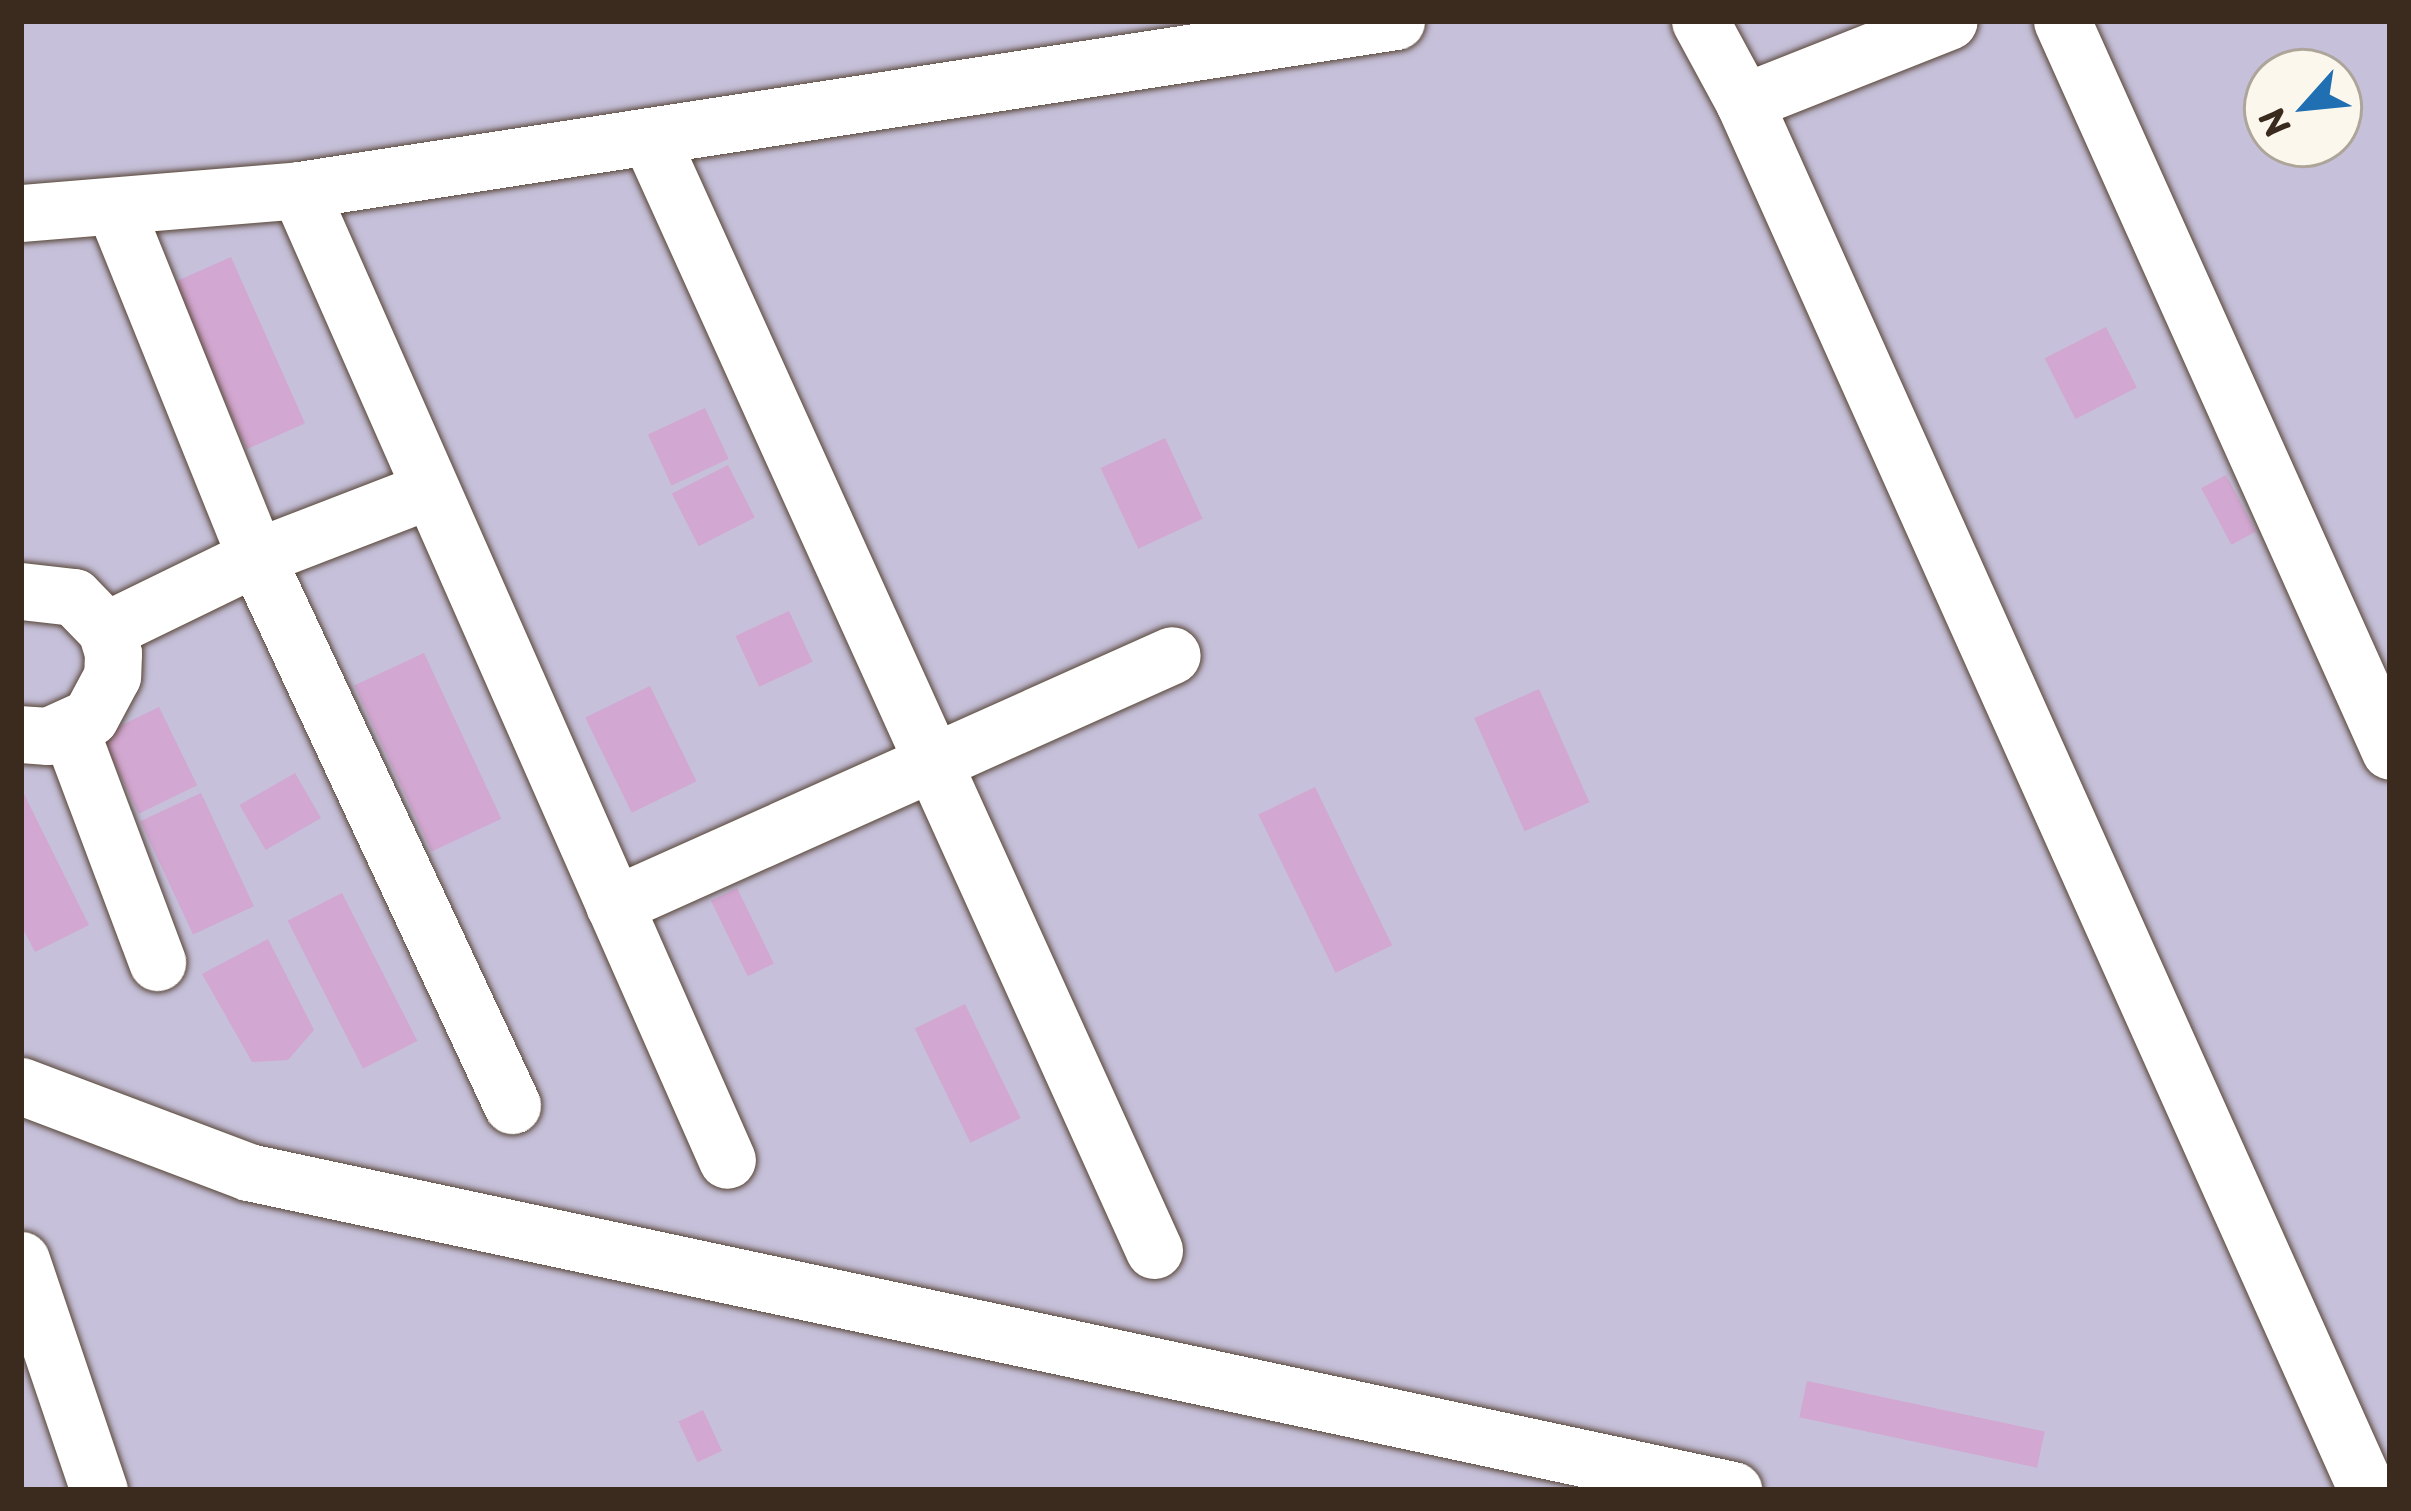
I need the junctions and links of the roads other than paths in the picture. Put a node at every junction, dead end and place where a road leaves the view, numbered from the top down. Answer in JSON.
{"nodes":[{"id":1,"x":1396,"y":21,"type":"edge"},
{"id":2,"x":1700,"y":21,"type":"edge"},
{"id":3,"x":1949,"y":21,"type":"edge"},
{"id":4,"x":2062,"y":21,"type":"edge"},
{"id":5,"x":1744,"y":102,"type":"junction"},
{"id":6,"x":650,"y":138,"type":"junction"},
{"id":7,"x":298,"y":190,"type":"junction"},
{"id":8,"x":116,"y":211,"type":"junction"},
{"id":9,"x":21,"y":213,"type":"edge"},
{"id":10,"x":430,"y":490,"type":"junction"},
{"id":11,"x":256,"y":557,"type":"junction"},
{"id":12,"x":21,"y":591,"type":"edge"},
{"id":13,"x":106,"y":631,"type":"junction"},
{"id":14,"x":1172,"y":656,"type":"dead end"},
{"id":15,"x":46,"y":732,"type":"edge"},
{"id":16,"x":2390,"y":751,"type":"edge"},
{"id":17,"x":932,"y":763,"type":"junction"},
{"id":18,"x":614,"y":905,"type":"junction"},
{"id":19,"x":157,"y":962,"type":"dead end"},
{"id":20,"x":21,"y":1086,"type":"edge"},
{"id":21,"x":512,"y":1105,"type":"dead end"},
{"id":22,"x":727,"y":1160,"type":"dead end"},
{"id":23,"x":1154,"y":1250,"type":"dead end"},
{"id":24,"x":21,"y":1260,"type":"edge"},
{"id":25,"x":99,"y":1490,"type":"edge"},
{"id":26,"x":1733,"y":1490,"type":"edge"},
{"id":27,"x":2367,"y":1490,"type":"edge"}],
"edges":[{"from":1,"to":6,"type":"street"},
{"from":2,"to":5,"type":"street"},
{"from":3,"to":5,"type":"street"},
{"from":4,"to":16,"type":"street"},
{"from":5,"to":27,"type":"street"},
{"from":6,"to":7,"type":"street"},
{"from":6,"to":17,"type":"street"},
{"from":7,"to":8,"type":"street"},
{"from":7,"to":10,"type":"street"},
{"from":8,"to":9,"type":"street"},
{"from":8,"to":11,"type":"street"},
{"from":10,"to":11,"type":"street"},
{"from":10,"to":18,"type":"street"},
{"from":11,"to":13,"type":"street"},
{"from":11,"to":21,"type":"street"},
{"from":12,"to":13,"type":"street"},
{"from":13,"to":15,"type":"street"},
{"from":14,"to":17,"type":"street"},
{"from":15,"to":19,"type":"street"},
{"from":17,"to":18,"type":"street"},
{"from":17,"to":23,"type":"street"},
{"from":18,"to":22,"type":"street"},
{"from":20,"to":26,"type":"street"},
{"from":24,"to":25,"type":"street"}]}
